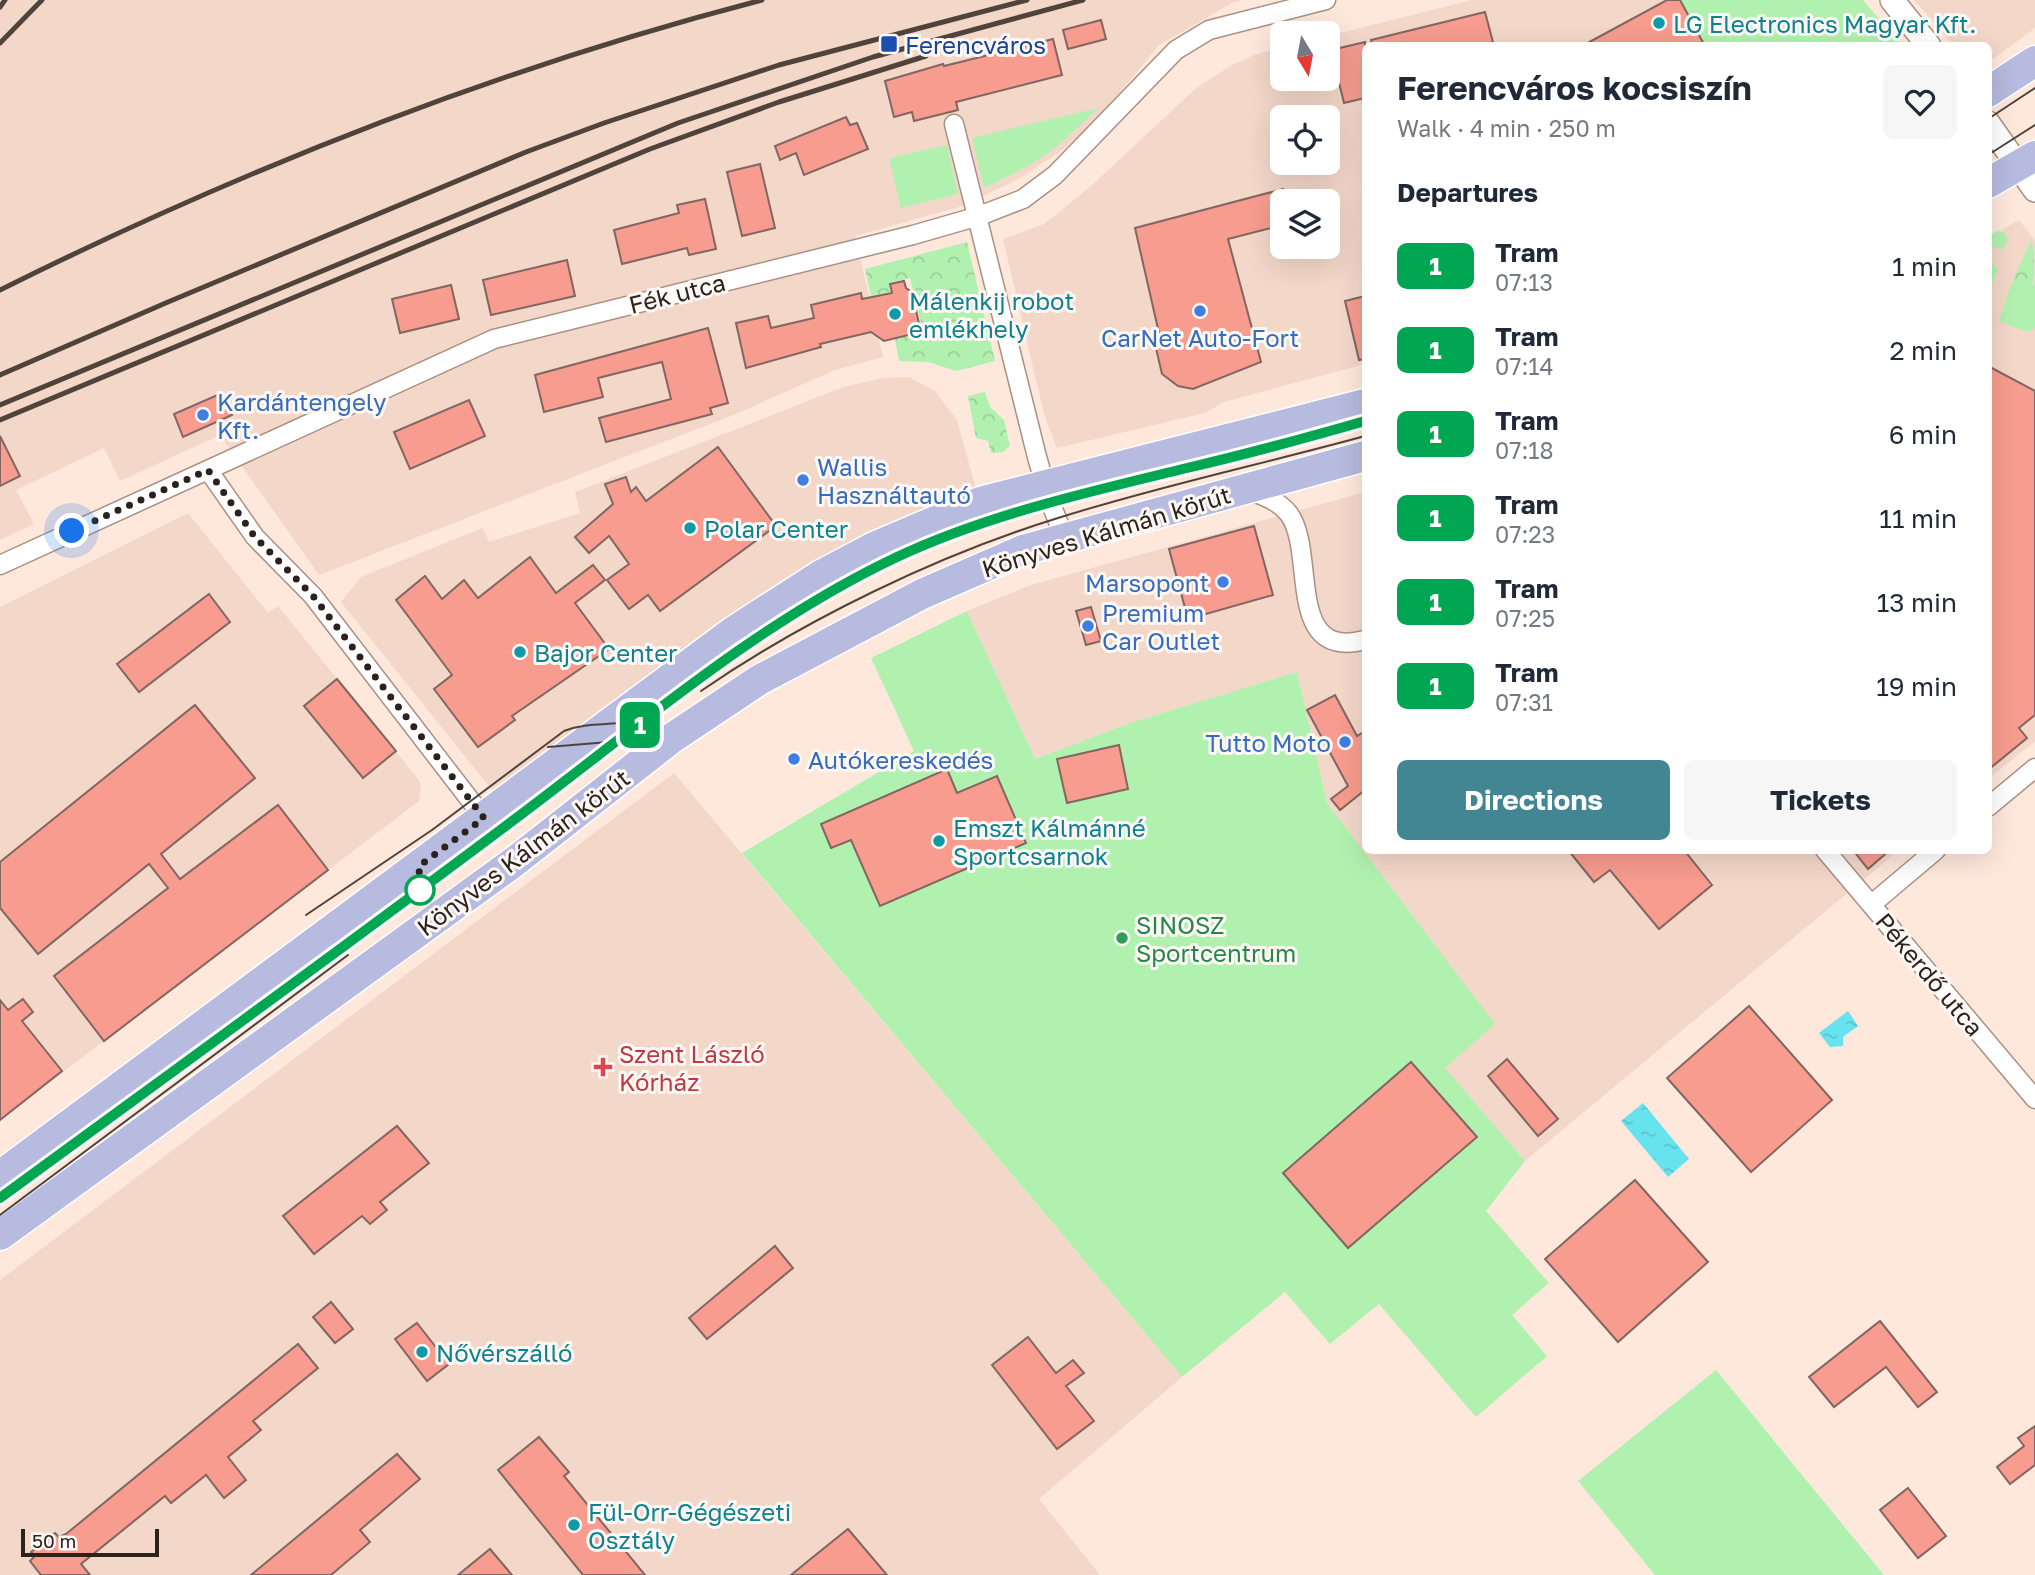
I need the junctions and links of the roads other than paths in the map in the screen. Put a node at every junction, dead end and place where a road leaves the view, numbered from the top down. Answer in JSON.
{"nodes":[{"id":1,"x":1326,"y":0,"type":"edge"},
{"id":2,"x":1892,"y":0,"type":"edge"},
{"id":3,"x":1925,"y":42,"type":"edge"},
{"id":4,"x":2035,"y":61,"type":"edge"},
{"id":5,"x":1992,"y":89,"type":"edge"},
{"id":6,"x":954,"y":124,"type":"dead end"},
{"id":7,"x":1992,"y":127,"type":"edge"},
{"id":8,"x":2026,"y":161,"type":"edge"},
{"id":9,"x":1992,"y":182,"type":"edge"},
{"id":10,"x":2035,"y":190,"type":"edge"},
{"id":11,"x":979,"y":216,"type":"junction"},
{"id":12,"x":1362,"y":405,"type":"edge"},
{"id":13,"x":1362,"y":457,"type":"edge"},
{"id":14,"x":208,"y":470,"type":"junction"},
{"id":15,"x":1044,"y":484,"type":"junction"},
{"id":16,"x":1245,"y":489,"type":"junction"},
{"id":17,"x":1065,"y":538,"type":"junction"},
{"id":18,"x":0,"y":565,"type":"edge"},
{"id":19,"x":1362,"y":641,"type":"edge"},
{"id":20,"x":2035,"y":768,"type":"edge"},
{"id":21,"x":1992,"y":804,"type":"edge"},
{"id":22,"x":484,"y":818,"type":"junction"},
{"id":23,"x":1828,"y":854,"type":"edge"},
{"id":24,"x":1931,"y":854,"type":"edge"},
{"id":25,"x":1872,"y":904,"type":"junction"},
{"id":26,"x":2035,"y":1099,"type":"edge"},
{"id":27,"x":0,"y":1176,"type":"edge"},
{"id":28,"x":0,"y":1235,"type":"edge"}],
"edges":[{"from":1,"to":11,"type":"street","name":"Fék utca"},
{"from":2,"to":3,"type":"street"},
{"from":4,"to":5,"type":"main road"},
{"from":6,"to":11,"type":"street"},
{"from":7,"to":8,"type":"street"},
{"from":8,"to":9,"type":"main road"},
{"from":8,"to":10,"type":"street"},
{"from":11,"to":14,"type":"street","name":"Fék utca"},
{"from":11,"to":15,"type":"street"},
{"from":12,"to":15,"type":"main road","name":"Könyves Kálmán körút"},
{"from":13,"to":16,"type":"main road","name":"Könyves Kálmán körút"},
{"from":14,"to":18,"type":"street","name":"Fék utca"},
{"from":14,"to":22,"type":"street"},
{"from":15,"to":17,"type":"street"},
{"from":15,"to":22,"type":"main road","name":"Könyves Kálmán körút"},
{"from":16,"to":17,"type":"main road","name":"Könyves Kálmán körút"},
{"from":16,"to":19,"type":"street"},
{"from":17,"to":28,"type":"main road","name":"Könyves Kálmán körút"},
{"from":20,"to":21,"type":"street"},
{"from":22,"to":27,"type":"main road","name":"Könyves Kálmán körút"},
{"from":23,"to":25,"type":"street","name":"Pékerdő utca"},
{"from":24,"to":25,"type":"street"},
{"from":25,"to":26,"type":"street","name":"Pékerdő utca"}]}
